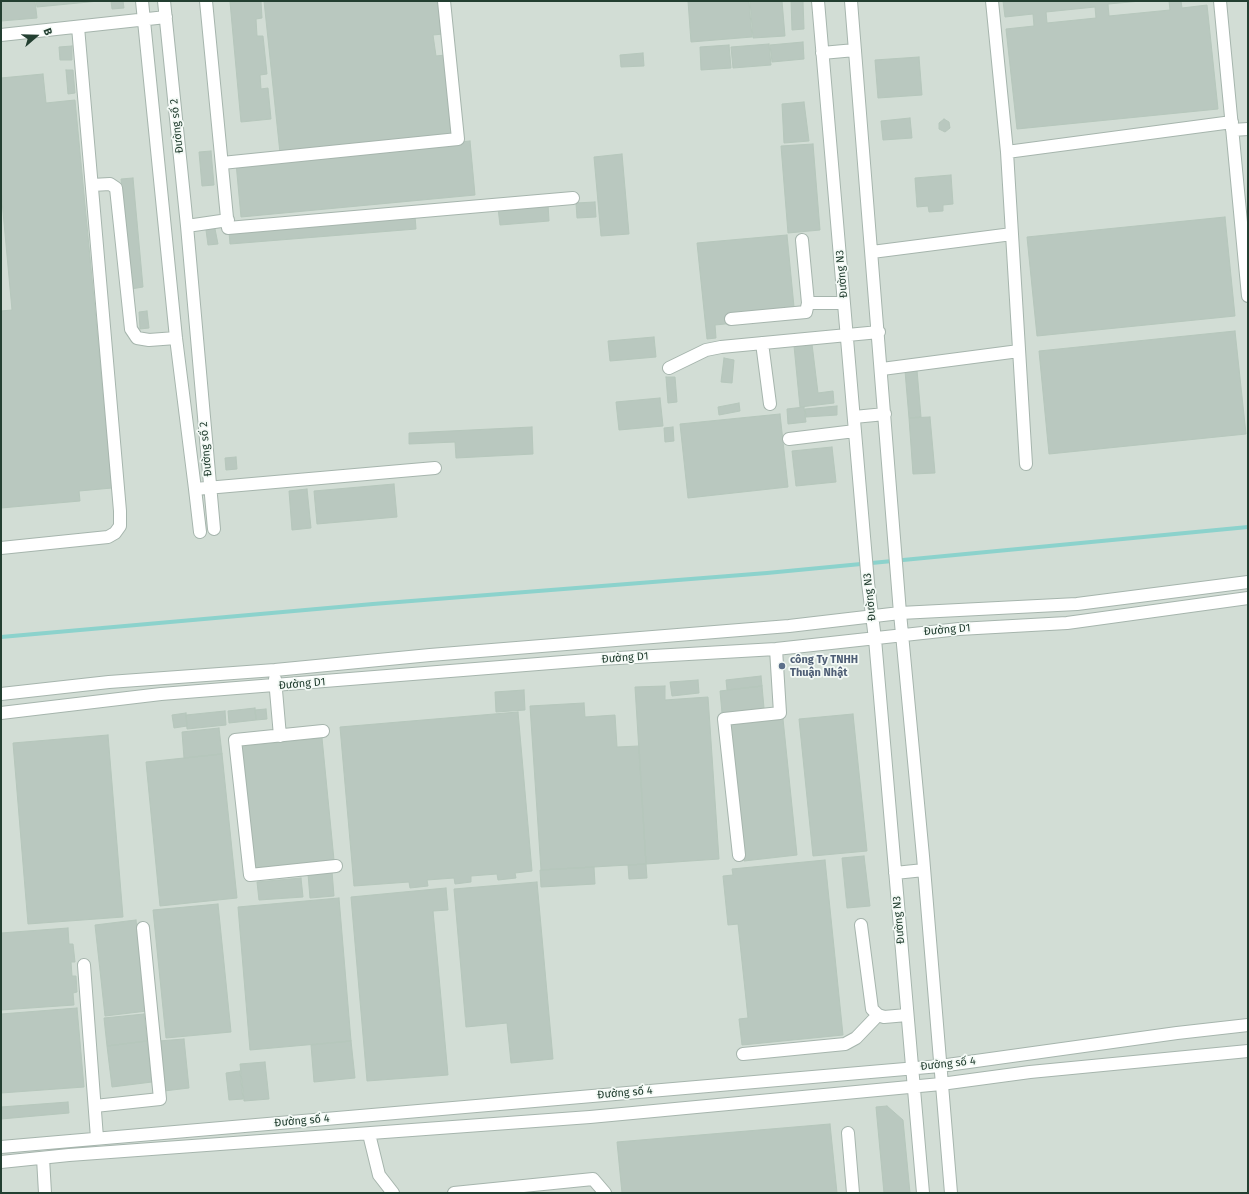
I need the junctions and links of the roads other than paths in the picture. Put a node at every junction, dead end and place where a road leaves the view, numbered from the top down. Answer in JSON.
{"nodes":[{"id":1,"x":142,"y":1,"type":"edge"},
{"id":2,"x":164,"y":1,"type":"edge"},
{"id":3,"x":206,"y":1,"type":"edge"},
{"id":4,"x":444,"y":1,"type":"edge"},
{"id":5,"x":818,"y":1,"type":"edge"},
{"id":6,"x":851,"y":1,"type":"edge"},
{"id":7,"x":992,"y":1,"type":"edge"},
{"id":8,"x":1220,"y":1,"type":"edge"},
{"id":9,"x":166,"y":17,"type":"junction"},
{"id":10,"x":144,"y":20,"type":"junction"},
{"id":11,"x":78,"y":27,"type":"junction"},
{"id":12,"x":1,"y":35,"type":"edge"},
{"id":13,"x":855,"y":50,"type":"junction"},
{"id":14,"x":822,"y":53,"type":"junction"},
{"id":15,"x":1232,"y":126,"type":"junction"},
{"id":16,"x":1248,"y":129,"type":"edge"},
{"id":17,"x":1007,"y":152,"type":"junction"},
{"id":18,"x":222,"y":163,"type":"junction"},
{"id":19,"x":92,"y":185,"type":"junction"},
{"id":20,"x":573,"y":198,"type":"dead end"},
{"id":21,"x":1244,"y":204,"type":"edge"},
{"id":22,"x":228,"y":220,"type":"junction"},
{"id":23,"x":187,"y":226,"type":"junction"},
{"id":24,"x":1012,"y":234,"type":"junction"},
{"id":25,"x":802,"y":240,"type":"dead end"},
{"id":26,"x":872,"y":252,"type":"junction"},
{"id":27,"x":1248,"y":296,"type":"edge"},
{"id":28,"x":808,"y":303,"type":"junction"},
{"id":29,"x":844,"y":303,"type":"junction"},
{"id":30,"x":731,"y":319,"type":"dead end"},
{"id":31,"x":879,"y":332,"type":"junction"},
{"id":32,"x":847,"y":335,"type":"junction"},
{"id":33,"x":176,"y":338,"type":"junction"},
{"id":34,"x":762,"y":343,"type":"junction"},
{"id":35,"x":1019,"y":351,"type":"junction"},
{"id":36,"x":669,"y":368,"type":"dead end"},
{"id":37,"x":882,"y":369,"type":"junction"},
{"id":38,"x":770,"y":404,"type":"dead end"},
{"id":39,"x":885,"y":414,"type":"junction"},
{"id":40,"x":854,"y":417,"type":"junction"},
{"id":41,"x":855,"y":431,"type":"junction"},
{"id":42,"x":789,"y":439,"type":"dead end"},
{"id":43,"x":1026,"y":464,"type":"dead end"},
{"id":44,"x":435,"y":468,"type":"dead end"},
{"id":45,"x":195,"y":489,"type":"junction"},
{"id":46,"x":210,"y":489,"type":"junction"},
{"id":47,"x":214,"y":529,"type":"dead end"},
{"id":48,"x":200,"y":532,"type":"dead end"},
{"id":49,"x":1,"y":548,"type":"edge"},
{"id":50,"x":1248,"y":582,"type":"edge"},
{"id":51,"x":1248,"y":598,"type":"edge"},
{"id":52,"x":900,"y":613,"type":"junction"},
{"id":53,"x":871,"y":616,"type":"junction"},
{"id":54,"x":902,"y":634,"type":"junction"},
{"id":55,"x":875,"y":639,"type":"junction"},
{"id":56,"x":599,"y":641,"type":"junction"},
{"id":57,"x":776,"y":649,"type":"junction"},
{"id":58,"x":601,"y":659,"type":"junction"},
{"id":59,"x":275,"y":670,"type":"junction"},
{"id":60,"x":275,"y":686,"type":"junction"},
{"id":61,"x":1,"y":694,"type":"edge"},
{"id":62,"x":1,"y":713,"type":"edge"},
{"id":63,"x":323,"y":731,"type":"dead end"},
{"id":64,"x":280,"y":736,"type":"junction"},
{"id":65,"x":739,"y":855,"type":"dead end"},
{"id":66,"x":336,"y":866,"type":"dead end"},
{"id":67,"x":924,"y":870,"type":"junction"},
{"id":68,"x":895,"y":873,"type":"junction"},
{"id":69,"x":861,"y":925,"type":"dead end"},
{"id":70,"x":144,"y":928,"type":"dead end"},
{"id":71,"x":84,"y":966,"type":"dead end"},
{"id":72,"x":878,"y":1015,"type":"junction"},
{"id":73,"x":907,"y":1015,"type":"junction"},
{"id":74,"x":1248,"y":1026,"type":"edge"},
{"id":75,"x":1248,"y":1051,"type":"edge"},
{"id":76,"x":743,"y":1054,"type":"dead end"},
{"id":77,"x":940,"y":1066,"type":"junction"},
{"id":78,"x":912,"y":1068,"type":"junction"},
{"id":79,"x":941,"y":1084,"type":"junction"},
{"id":80,"x":914,"y":1086,"type":"junction"},
{"id":81,"x":95,"y":1106,"type":"junction"},
{"id":82,"x":476,"y":1106,"type":"junction"},
{"id":83,"x":328,"y":1119,"type":"junction"},
{"id":84,"x":477,"y":1126,"type":"junction"},
{"id":85,"x":369,"y":1134,"type":"junction"},
{"id":86,"x":848,"y":1134,"type":"dead end"},
{"id":87,"x":329,"y":1137,"type":"junction"},
{"id":88,"x":97,"y":1138,"type":"junction"},
{"id":89,"x":1,"y":1147,"type":"edge"},
{"id":90,"x":43,"y":1158,"type":"junction"},
{"id":91,"x":1,"y":1162,"type":"edge"},
{"id":92,"x":45,"y":1193,"type":"edge"},
{"id":93,"x":394,"y":1193,"type":"edge"},
{"id":94,"x":454,"y":1193,"type":"edge"},
{"id":95,"x":605,"y":1193,"type":"edge"},
{"id":96,"x":853,"y":1193,"type":"edge"},
{"id":97,"x":923,"y":1193,"type":"edge"},
{"id":98,"x":951,"y":1193,"type":"edge"}],
"edges":[{"from":1,"to":10,"type":"street","name":"Đường số 2"},
{"from":2,"to":9,"type":"street","name":"Đường số 2"},
{"from":3,"to":18,"type":"street"},
{"from":4,"to":18,"type":"street"},
{"from":5,"to":14,"type":"street","name":"Đường N3"},
{"from":6,"to":13,"type":"street"},
{"from":7,"to":17,"type":"street"},
{"from":8,"to":15,"type":"street"},
{"from":9,"to":10,"type":"street"},
{"from":9,"to":23,"type":"street","name":"Đường số 2"},
{"from":10,"to":11,"type":"street"},
{"from":10,"to":33,"type":"street","name":"Đường số 2"},
{"from":11,"to":12,"type":"street"},
{"from":11,"to":19,"type":"street"},
{"from":13,"to":14,"type":"street"},
{"from":13,"to":26,"type":"street"},
{"from":14,"to":29,"type":"street","name":"Đường N3"},
{"from":15,"to":16,"type":"street"},
{"from":15,"to":17,"type":"street"},
{"from":15,"to":21,"type":"street"},
{"from":17,"to":24,"type":"street"},
{"from":18,"to":22,"type":"street"},
{"from":19,"to":33,"type":"street"},
{"from":19,"to":49,"type":"street"},
{"from":20,"to":22,"type":"street"},
{"from":21,"to":27,"type":"street"},
{"from":22,"to":23,"type":"street"},
{"from":23,"to":46,"type":"street","name":"Đường số 2"},
{"from":24,"to":26,"type":"street"},
{"from":24,"to":35,"type":"street"},
{"from":25,"to":28,"type":"street"},
{"from":26,"to":31,"type":"street"},
{"from":28,"to":29,"type":"street"},
{"from":28,"to":30,"type":"street"},
{"from":29,"to":32,"type":"street","name":"Đường N3"},
{"from":31,"to":32,"type":"street"},
{"from":31,"to":37,"type":"street"},
{"from":32,"to":34,"type":"street"},
{"from":32,"to":40,"type":"street","name":"Đường N3"},
{"from":33,"to":45,"type":"street","name":"Đường số 2"},
{"from":34,"to":36,"type":"street"},
{"from":34,"to":38,"type":"street"},
{"from":35,"to":37,"type":"street"},
{"from":35,"to":43,"type":"street"},
{"from":37,"to":39,"type":"street"},
{"from":39,"to":40,"type":"street"},
{"from":39,"to":52,"type":"street"},
{"from":40,"to":41,"type":"street","name":"Đường N3"},
{"from":41,"to":42,"type":"street"},
{"from":41,"to":53,"type":"street","name":"Đường N3"},
{"from":44,"to":46,"type":"street"},
{"from":45,"to":46,"type":"street","name":"Đường số 2"},
{"from":45,"to":48,"type":"street"},
{"from":46,"to":47,"type":"street"},
{"from":50,"to":52,"type":"street","name":"Đường D1"},
{"from":51,"to":54,"type":"street","name":"Đường D1"},
{"from":52,"to":53,"type":"street","name":"Đường D1"},
{"from":52,"to":54,"type":"street"},
{"from":53,"to":55,"type":"street","name":"Đường N3"},
{"from":53,"to":56,"type":"street","name":"Đường D1"},
{"from":54,"to":55,"type":"street","name":"Đường D1"},
{"from":54,"to":67,"type":"street"},
{"from":55,"to":57,"type":"street","name":"Đường D1"},
{"from":55,"to":68,"type":"street","name":"Đường N3"},
{"from":56,"to":58,"type":"street"},
{"from":56,"to":59,"type":"street","name":"Đường D1"},
{"from":57,"to":58,"type":"street","name":"Đường D1"},
{"from":57,"to":65,"type":"street"},
{"from":58,"to":60,"type":"street","name":"Đường D1"},
{"from":59,"to":60,"type":"street"},
{"from":59,"to":61,"type":"street","name":"Đường D1"},
{"from":60,"to":62,"type":"street","name":"Đường D1"},
{"from":60,"to":64,"type":"street"},
{"from":63,"to":64,"type":"street"},
{"from":64,"to":66,"type":"street"},
{"from":67,"to":68,"type":"street"},
{"from":67,"to":77,"type":"street"},
{"from":68,"to":73,"type":"street","name":"Đường N3"},
{"from":69,"to":72,"type":"street"},
{"from":70,"to":81,"type":"street"},
{"from":71,"to":81,"type":"street"},
{"from":72,"to":73,"type":"street"},
{"from":72,"to":76,"type":"street"},
{"from":73,"to":78,"type":"street","name":"Đường N3"},
{"from":74,"to":77,"type":"street","name":"Đường số 4"},
{"from":75,"to":79,"type":"street","name":"Đường số 4"},
{"from":77,"to":78,"type":"street","name":"Đường số 4"},
{"from":77,"to":79,"type":"street"},
{"from":78,"to":80,"type":"street","name":"Đường N3"},
{"from":78,"to":82,"type":"street","name":"Đường số 4"},
{"from":79,"to":80,"type":"street","name":"Đường số 4"},
{"from":79,"to":98,"type":"street"},
{"from":80,"to":84,"type":"street","name":"Đường số 4"},
{"from":80,"to":97,"type":"street","name":"Đường N3"},
{"from":81,"to":88,"type":"street"},
{"from":82,"to":83,"type":"street","name":"Đường số 4"},
{"from":82,"to":84,"type":"street"},
{"from":83,"to":87,"type":"street"},
{"from":83,"to":88,"type":"street","name":"Đường số 4"},
{"from":84,"to":85,"type":"street","name":"Đường số 4"},
{"from":85,"to":87,"type":"street","name":"Đường số 4"},
{"from":85,"to":93,"type":"street"},
{"from":86,"to":96,"type":"street"},
{"from":87,"to":90,"type":"street","name":"Đường số 4"},
{"from":88,"to":89,"type":"street","name":"Đường số 4"},
{"from":90,"to":91,"type":"street","name":"Đường số 4"},
{"from":90,"to":92,"type":"street"},
{"from":94,"to":95,"type":"street"}]}
